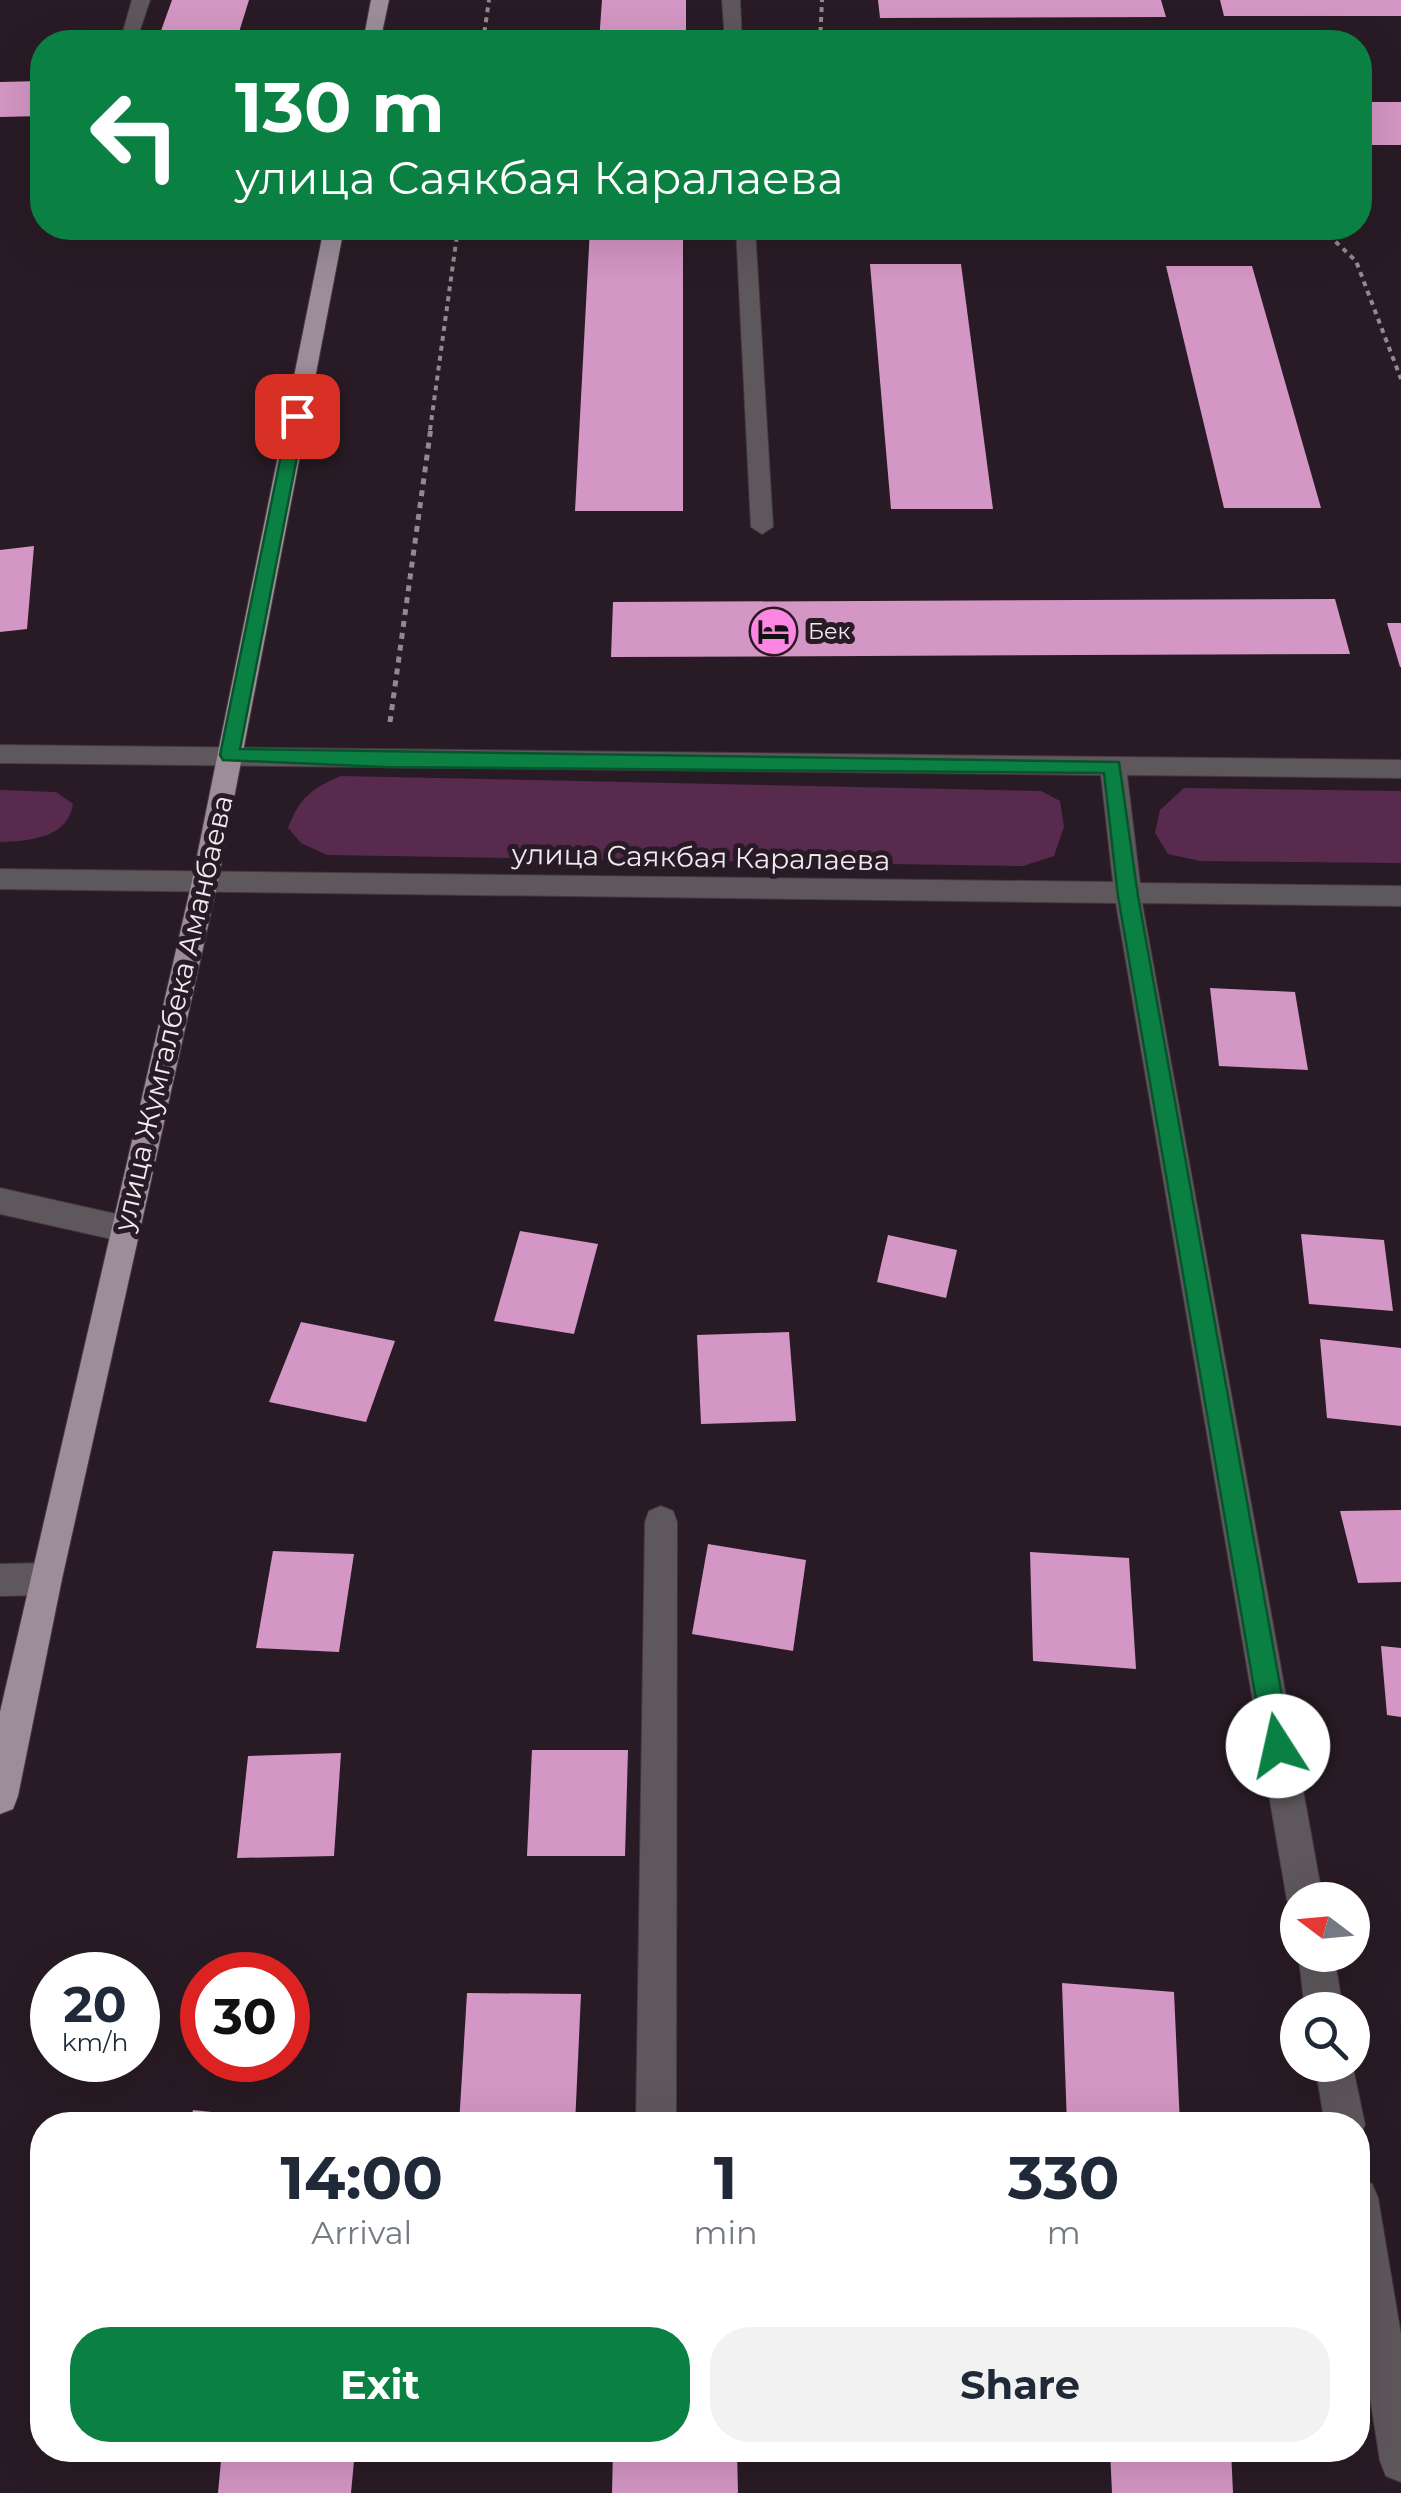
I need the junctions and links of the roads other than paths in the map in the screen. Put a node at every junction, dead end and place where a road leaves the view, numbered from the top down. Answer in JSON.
{"nodes":[{"id":1,"x":141,"y":0,"type":"edge"},
{"id":2,"x":380,"y":0,"type":"edge"},
{"id":3,"x":732,"y":0,"type":"edge"},
{"id":4,"x":132,"y":30,"type":"edge"},
{"id":5,"x":374,"y":30,"type":"edge"},
{"id":6,"x":733,"y":30,"type":"edge"},
{"id":7,"x":332,"y":240,"type":"edge"},
{"id":8,"x":746,"y":240,"type":"edge"},
{"id":9,"x":762,"y":527,"type":"dead end"},
{"id":10,"x":0,"y":754,"type":"edge"},
{"id":11,"x":229,"y":755,"type":"junction"},
{"id":12,"x":1113,"y":766,"type":"junction"},
{"id":13,"x":1401,"y":769,"type":"edge"},
{"id":14,"x":0,"y":879,"type":"edge"},
{"id":15,"x":205,"y":882,"type":"junction"},
{"id":16,"x":1128,"y":896,"type":"junction"},
{"id":17,"x":1401,"y":896,"type":"edge"},
{"id":18,"x":0,"y":1201,"type":"edge"},
{"id":19,"x":125,"y":1229,"type":"junction"},
{"id":20,"x":661,"y":1522,"type":"dead end"},
{"id":21,"x":0,"y":1580,"type":"edge"},
{"id":22,"x":45,"y":1580,"type":"junction"},
{"id":23,"x":0,"y":1796,"type":"edge"},
{"id":24,"x":1302,"y":1882,"type":"edge"},
{"id":25,"x":1337,"y":2082,"type":"edge"},
{"id":26,"x":656,"y":2112,"type":"edge"},
{"id":27,"x":1343,"y":2112,"type":"edge"},
{"id":28,"x":1370,"y":2298,"type":"edge"},
{"id":29,"x":1401,"y":2461,"type":"edge"}],
"edges":[{"from":1,"to":4,"type":"street"},
{"from":2,"to":5,"type":"main road"},
{"from":3,"to":6,"type":"street"},
{"from":7,"to":11,"type":"main road","name":"улица Жумгалбека Аманбаева"},
{"from":8,"to":9,"type":"street"},
{"from":10,"to":11,"type":"street"},
{"from":11,"to":12,"type":"street"},
{"from":11,"to":15,"type":"main road","name":"улица Жумгалбека Аманбаева"},
{"from":12,"to":13,"type":"street"},
{"from":12,"to":16,"type":"street"},
{"from":14,"to":15,"type":"street","name":"улица Саякбая Каралаева"},
{"from":15,"to":16,"type":"street","name":"улица Саякбая Каралаева"},
{"from":15,"to":19,"type":"main road","name":"улица Жумгалбека Аманбаева"},
{"from":16,"to":17,"type":"street","name":"улица Саякбая Каралаева"},
{"from":16,"to":24,"type":"street"},
{"from":18,"to":19,"type":"street"},
{"from":19,"to":22,"type":"main road","name":"улица Жумгалбека Аманбаева"},
{"from":20,"to":26,"type":"street"},
{"from":21,"to":22,"type":"street"},
{"from":22,"to":23,"type":"main road","name":"улица Жумгалбека Аманбаева"},
{"from":25,"to":27,"type":"street"},
{"from":28,"to":29,"type":"street"}]}
